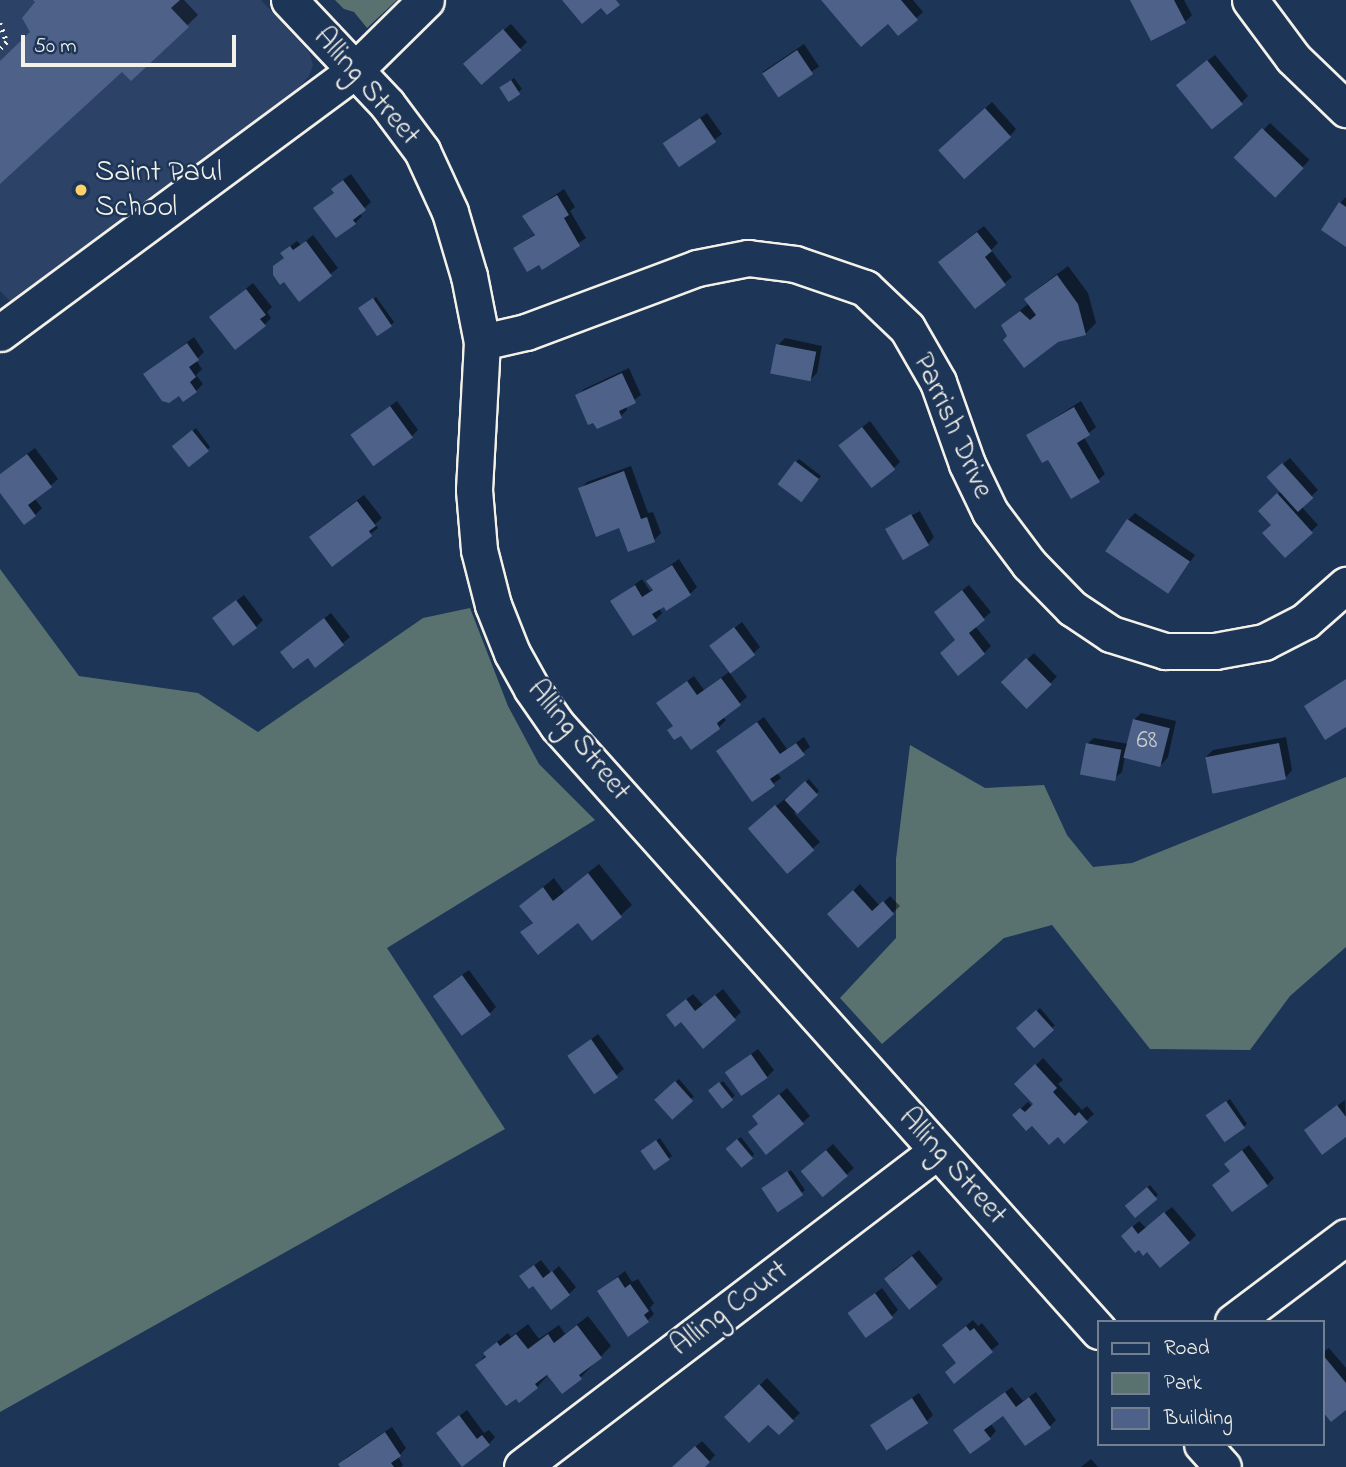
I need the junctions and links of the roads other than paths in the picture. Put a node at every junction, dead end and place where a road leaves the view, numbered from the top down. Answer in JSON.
{"nodes":[{"id":1,"x":289,"y":0,"type":"edge"},
{"id":2,"x":426,"y":0,"type":"edge"},
{"id":3,"x":1250,"y":0,"type":"edge"},
{"id":4,"x":354,"y":71,"type":"junction"},
{"id":5,"x":1346,"y":108,"type":"edge"},
{"id":6,"x":0,"y":333,"type":"edge"},
{"id":7,"x":482,"y":342,"type":"junction"},
{"id":8,"x":1346,"y":585,"type":"edge"},
{"id":9,"x":937,"y":1151,"type":"junction"},
{"id":10,"x":1346,"y":1237,"type":"edge"},
{"id":11,"x":1236,"y":1320,"type":"edge"},
{"id":12,"x":1098,"y":1331,"type":"edge"},
{"id":13,"x":1204,"y":1446,"type":"edge"},
{"id":14,"x":522,"y":1467,"type":"edge"},
{"id":15,"x":1223,"y":1467,"type":"edge"}],
"edges":[{"from":1,"to":4,"type":"street","name":"Alling Street"},
{"from":2,"to":4,"type":"street"},
{"from":3,"to":5,"type":"street"},
{"from":4,"to":6,"type":"street"},
{"from":4,"to":7,"type":"street","name":"Alling Street"},
{"from":7,"to":8,"type":"street","name":"Parrish Drive"},
{"from":7,"to":9,"type":"street","name":"Alling Street"},
{"from":9,"to":12,"type":"street","name":"Alling Street"},
{"from":9,"to":14,"type":"street","name":"Alling Court"},
{"from":10,"to":11,"type":"street"},
{"from":13,"to":15,"type":"street"}]}
